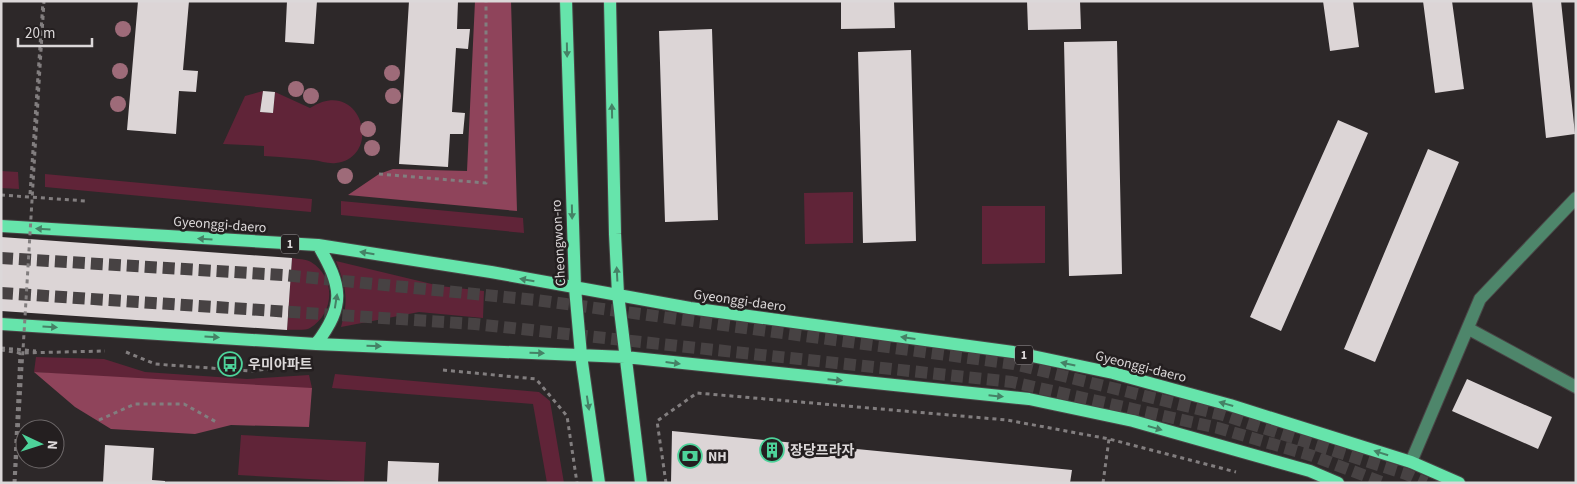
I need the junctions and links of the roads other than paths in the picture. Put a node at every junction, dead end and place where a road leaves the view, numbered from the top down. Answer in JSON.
{"nodes":[{"id":1,"x":566,"y":1,"type":"edge"},
{"id":2,"x":610,"y":1,"type":"edge"},
{"id":3,"x":1576,"y":198,"type":"edge"},
{"id":4,"x":1,"y":226,"type":"edge"},
{"id":5,"x":318,"y":246,"type":"junction"},
{"id":6,"x":575,"y":288,"type":"junction"},
{"id":7,"x":618,"y":294,"type":"junction"},
{"id":8,"x":1,"y":324,"type":"edge"},
{"id":9,"x":1469,"y":329,"type":"junction"},
{"id":10,"x":316,"y":344,"type":"junction"},
{"id":11,"x":581,"y":355,"type":"junction"},
{"id":12,"x":625,"y":357,"type":"junction"},
{"id":13,"x":1576,"y":387,"type":"edge"},
{"id":14,"x":1411,"y":462,"type":"junction"},
{"id":15,"x":600,"y":483,"type":"edge"},
{"id":16,"x":641,"y":483,"type":"edge"},
{"id":17,"x":1338,"y":483,"type":"edge"},
{"id":18,"x":1459,"y":483,"type":"edge"}],
"edges":[{"from":1,"to":6,"type":"main road","name":"Cheongwon-ro","one_way":true},
{"from":7,"to":2,"type":"main road","one_way":true},
{"from":3,"to":9,"type":"street"},
{"from":5,"to":4,"type":"main road","name":"Gyeonggi-daero","number":"1","one_way":true},
{"from":6,"to":5,"type":"main road","name":"Gyeonggi-daero","number":"1","one_way":true},
{"from":10,"to":5,"type":"main road","one_way":true},
{"from":6,"to":7,"type":"main road","name":"Gyeonggi-daero","number":"1"},
{"from":6,"to":11,"type":"main road","name":"Cheongwon-ro"},
{"from":7,"to":12,"type":"main road"},
{"from":14,"to":7,"type":"main road","name":"Gyeonggi-daero","number":"1","one_way":true},
{"from":8,"to":10,"type":"main road","one_way":true},
{"from":9,"to":13,"type":"street"},
{"from":9,"to":14,"type":"street"},
{"from":10,"to":11,"type":"main road","one_way":true},
{"from":11,"to":12,"type":"main road"},
{"from":11,"to":15,"type":"main road","name":"Cheongwon-ro","one_way":true},
{"from":12,"to":16,"type":"main road"},
{"from":12,"to":17,"type":"main road","one_way":true},
{"from":14,"to":18,"type":"main road","name":"Gyeonggi-daero","number":"1"}]}
